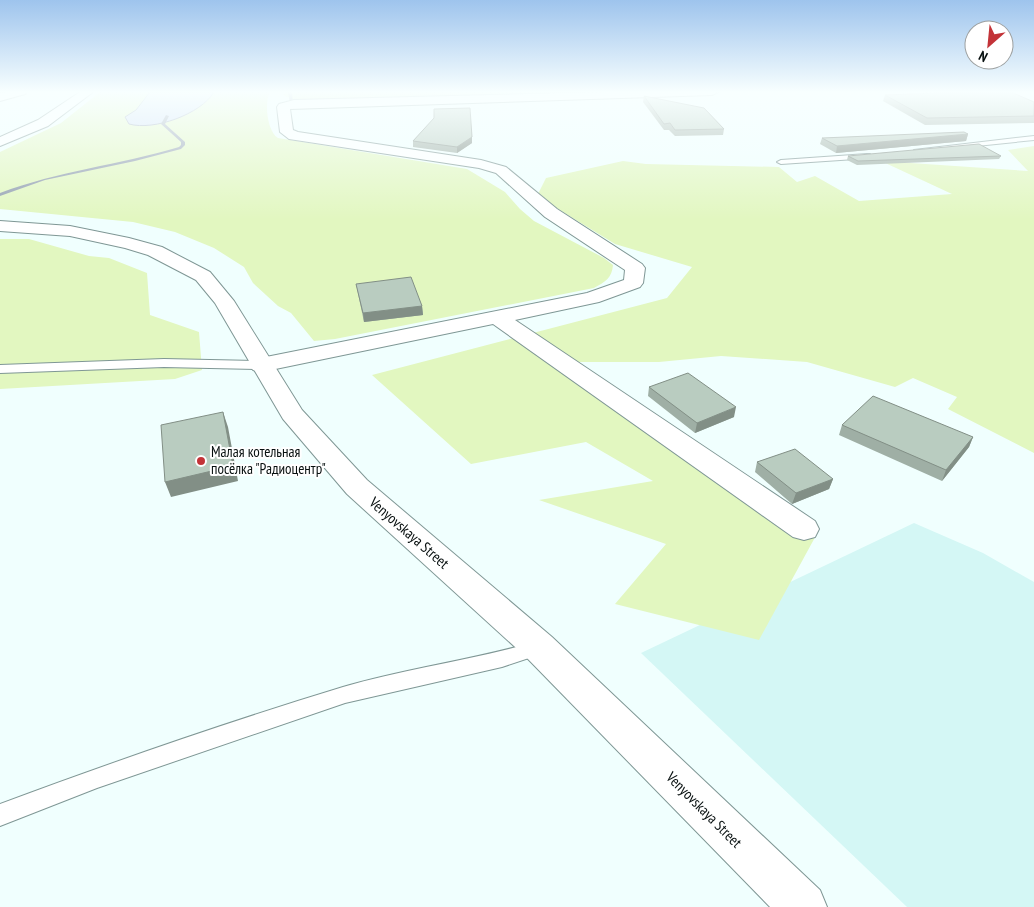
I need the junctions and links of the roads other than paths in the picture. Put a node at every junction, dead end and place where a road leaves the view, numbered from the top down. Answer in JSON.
{"nodes":[{"id":1,"x":17,"y":134,"type":"edge"},
{"id":2,"x":291,"y":134,"type":"edge"},
{"id":3,"x":1034,"y":138,"type":"edge"},
{"id":4,"x":0,"y":142,"type":"edge"},
{"id":5,"x":912,"y":150,"type":"edge"},
{"id":6,"x":874,"y":155,"type":"edge"},
{"id":7,"x":781,"y":162,"type":"dead end"},
{"id":8,"x":0,"y":226,"type":"edge"},
{"id":9,"x":498,"y":318,"type":"junction"},
{"id":10,"x":261,"y":365,"type":"junction"},
{"id":11,"x":0,"y":369,"type":"edge"},
{"id":12,"x":804,"y":529,"type":"dead end"},
{"id":13,"x":539,"y":647,"type":"junction"},
{"id":14,"x":0,"y":815,"type":"edge"},
{"id":15,"x":803,"y":907,"type":"edge"}],
"edges":[{"from":1,"to":4,"type":"street"},
{"from":2,"to":9,"type":"street"},
{"from":3,"to":5,"type":"lane"},
{"from":6,"to":7,"type":"lane"},
{"from":8,"to":10,"type":"street","name":"Venyovskaya Street"},
{"from":9,"to":10,"type":"street"},
{"from":9,"to":12,"type":"street"},
{"from":10,"to":11,"type":"lane"},
{"from":10,"to":13,"type":"street","name":"Venyovskaya Street"},
{"from":13,"to":14,"type":"lane"},
{"from":13,"to":15,"type":"street","name":"Venyovskaya Street"}]}
